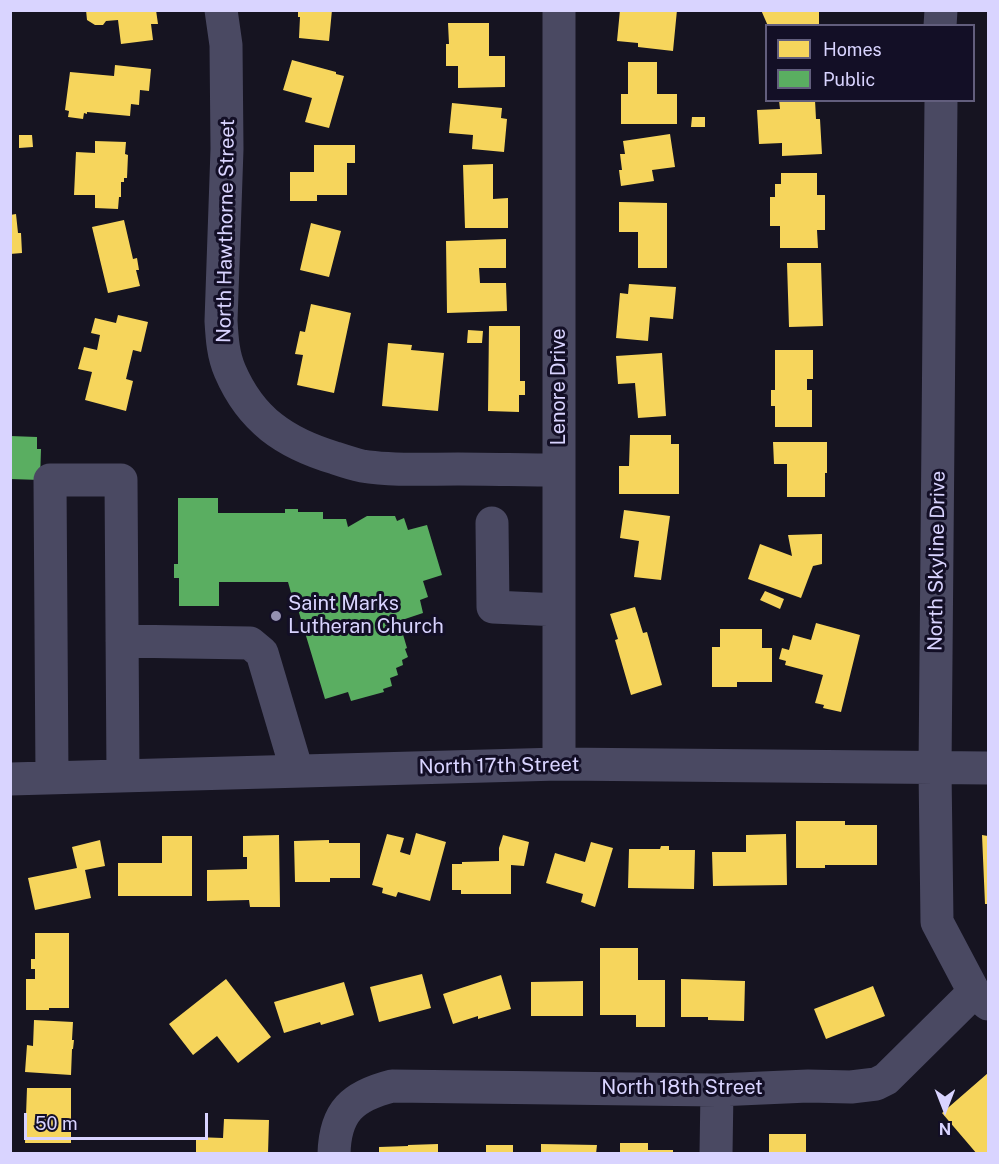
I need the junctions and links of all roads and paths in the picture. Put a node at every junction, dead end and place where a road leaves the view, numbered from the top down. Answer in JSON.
{"nodes":[{"id":1,"x":221,"y":10,"type":"edge"},
{"id":2,"x":559,"y":10,"type":"edge"},
{"id":3,"x":941,"y":102,"type":"edge"},
{"id":4,"x":559,"y":470,"type":"junction"},
{"id":5,"x":492,"y":523,"type":"dead end"},
{"id":6,"x":559,"y":610,"type":"junction"},
{"id":7,"x":122,"y":641,"type":"junction"},
{"id":8,"x":559,"y":764,"type":"junction"},
{"id":9,"x":988,"y":768,"type":"edge"},
{"id":10,"x":934,"y":769,"type":"junction"},
{"id":11,"x":297,"y":771,"type":"junction"},
{"id":12,"x":123,"y":776,"type":"junction"},
{"id":13,"x":52,"y":778,"type":"junction"},
{"id":14,"x":10,"y":779,"type":"edge"},
{"id":15,"x":981,"y":998,"type":"edge"},
{"id":16,"x":717,"y":1090,"type":"junction"},
{"id":17,"x":334,"y":1154,"type":"edge"},
{"id":18,"x":716,"y":1154,"type":"edge"}],
"edges":[{"from":1,"to":4,"type":"street","name":"North Hawthorne Street"},
{"from":2,"to":4,"type":"street","name":"Lenore Drive"},
{"from":3,"to":10,"type":"street","name":"North Skyline Drive"},
{"from":4,"to":6,"type":"street","name":"Lenore Drive"},
{"from":5,"to":6,"type":"street"},
{"from":6,"to":8,"type":"street","name":"Lenore Drive"},
{"from":7,"to":11,"type":"street"},
{"from":7,"to":12,"type":"street"},
{"from":7,"to":13,"type":"street"},
{"from":8,"to":10,"type":"street","name":"North 17th Street"},
{"from":8,"to":11,"type":"street","name":"North 17th Street"},
{"from":9,"to":10,"type":"street","name":"North 17th Street"},
{"from":10,"to":15,"type":"street","name":"North Skyline Drive"},
{"from":11,"to":12,"type":"street","name":"North 17th Street"},
{"from":12,"to":13,"type":"street","name":"North 17th Street"},
{"from":13,"to":14,"type":"street","name":"North 17th Street"},
{"from":15,"to":16,"type":"street","name":"North 18th Street"},
{"from":16,"to":17,"type":"street","name":"North 18th Street"},
{"from":16,"to":18,"type":"street"}]}
